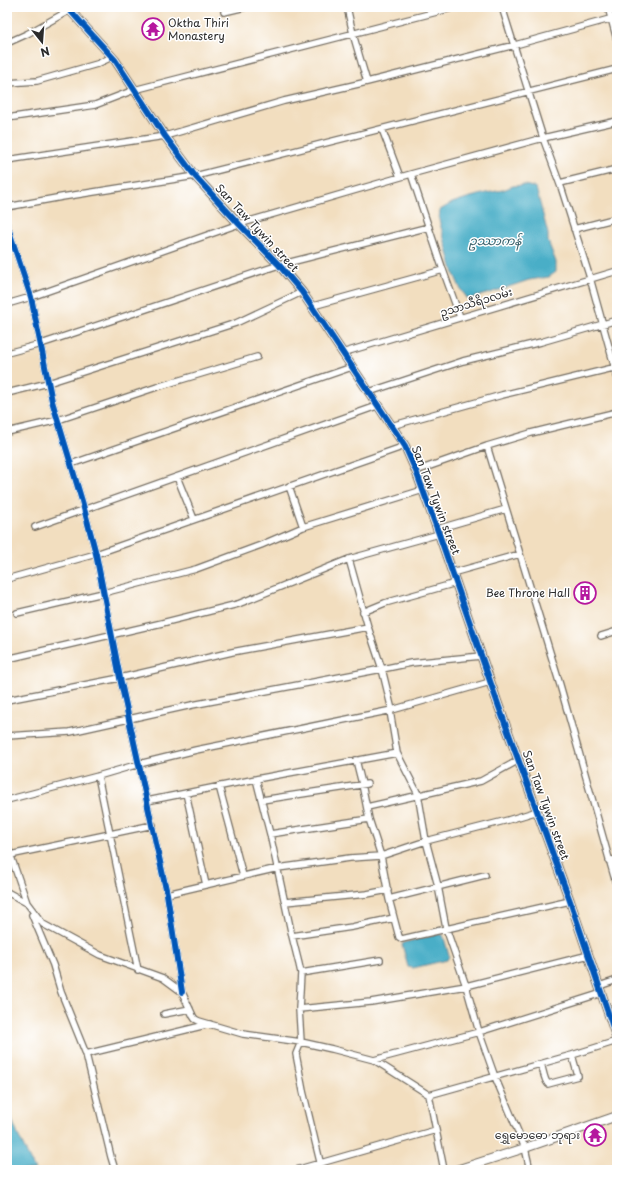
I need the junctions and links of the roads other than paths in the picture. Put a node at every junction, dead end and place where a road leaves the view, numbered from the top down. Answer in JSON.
{"nodes":[{"id":1,"x":81,"y":7,"type":"edge"},
{"id":2,"x":245,"y":7,"type":"edge"},
{"id":3,"x":347,"y":7,"type":"edge"},
{"id":4,"x":456,"y":7,"type":"edge"},
{"id":5,"x":502,"y":7,"type":"edge"},
{"id":6,"x":608,"y":7,"type":"edge"},
{"id":7,"x":68,"y":9,"type":"edge"},
{"id":8,"x":224,"y":12,"type":"dead end"},
{"id":9,"x":614,"y":17,"type":"edge"},
{"id":10,"x":353,"y":34,"type":"junction"},
{"id":11,"x":617,"y":40,"type":"edge"},
{"id":12,"x":7,"y":43,"type":"edge"},
{"id":13,"x":515,"y":44,"type":"junction"},
{"id":14,"x":112,"y":57,"type":"junction"},
{"id":15,"x":617,"y":69,"type":"edge"},
{"id":16,"x":367,"y":82,"type":"junction"},
{"id":17,"x":7,"y":83,"type":"edge"},
{"id":18,"x":134,"y":90,"type":"junction"},
{"id":19,"x":529,"y":92,"type":"junction"},
{"id":20,"x":7,"y":118,"type":"edge"},
{"id":21,"x":617,"y":121,"type":"edge"},
{"id":22,"x":382,"y":129,"type":"junction"},
{"id":23,"x":165,"y":136,"type":"junction"},
{"id":24,"x":543,"y":138,"type":"junction"},
{"id":25,"x":7,"y":160,"type":"edge"},
{"id":26,"x":617,"y":169,"type":"edge"},
{"id":27,"x":411,"y":174,"type":"junction"},
{"id":28,"x":195,"y":176,"type":"junction"},
{"id":29,"x":400,"y":177,"type":"junction"},
{"id":30,"x":560,"y":183,"type":"junction"},
{"id":31,"x":7,"y":207,"type":"edge"},
{"id":32,"x":617,"y":218,"type":"edge"},
{"id":33,"x":239,"y":224,"type":"junction"},
{"id":34,"x":7,"y":225,"type":"edge"},
{"id":35,"x":429,"y":227,"type":"junction"},
{"id":36,"x":574,"y":229,"type":"junction"},
{"id":37,"x":279,"y":265,"type":"junction"},
{"id":38,"x":443,"y":270,"type":"junction"},
{"id":39,"x":617,"y":271,"type":"edge"},
{"id":40,"x":590,"y":278,"type":"junction"},
{"id":41,"x":302,"y":292,"type":"junction"},
{"id":42,"x":31,"y":297,"type":"junction"},
{"id":43,"x":7,"y":304,"type":"edge"},
{"id":44,"x":313,"y":306,"type":"junction"},
{"id":45,"x":460,"y":317,"type":"junction"},
{"id":46,"x":617,"y":320,"type":"edge"},
{"id":47,"x":602,"y":323,"type":"junction"},
{"id":48,"x":40,"y":344,"type":"junction"},
{"id":49,"x":7,"y":353,"type":"edge"},
{"id":50,"x":342,"y":353,"type":"junction"},
{"id":51,"x":257,"y":357,"type":"dead end"},
{"id":52,"x":352,"y":367,"type":"junction"},
{"id":53,"x":616,"y":367,"type":"edge"},
{"id":54,"x":617,"y":376,"type":"edge"},
{"id":55,"x":48,"y":383,"type":"junction"},
{"id":56,"x":369,"y":392,"type":"junction"},
{"id":57,"x":7,"y":393,"type":"edge"},
{"id":58,"x":377,"y":406,"type":"junction"},
{"id":59,"x":617,"y":412,"type":"edge"},
{"id":60,"x":58,"y":420,"type":"junction"},
{"id":61,"x":391,"y":426,"type":"junction"},
{"id":62,"x":7,"y":432,"type":"edge"},
{"id":63,"x":405,"y":446,"type":"junction"},
{"id":64,"x":487,"y":446,"type":"junction"},
{"id":65,"x":71,"y":464,"type":"junction"},
{"id":66,"x":416,"y":471,"type":"junction"},
{"id":67,"x":177,"y":477,"type":"junction"},
{"id":68,"x":289,"y":486,"type":"junction"},
{"id":69,"x":423,"y":490,"type":"junction"},
{"id":70,"x":506,"y":509,"type":"junction"},
{"id":71,"x":84,"y":510,"type":"junction"},
{"id":72,"x":194,"y":519,"type":"junction"},
{"id":73,"x":35,"y":527,"type":"dead end"},
{"id":74,"x":303,"y":527,"type":"junction"},
{"id":75,"x":438,"y":532,"type":"junction"},
{"id":76,"x":96,"y":554,"type":"junction"},
{"id":77,"x":520,"y":554,"type":"junction"},
{"id":78,"x":349,"y":559,"type":"junction"},
{"id":79,"x":452,"y":573,"type":"junction"},
{"id":80,"x":7,"y":579,"type":"edge"},
{"id":81,"x":456,"y":583,"type":"junction"},
{"id":82,"x":103,"y":593,"type":"junction"},
{"id":83,"x":363,"y":612,"type":"junction"},
{"id":84,"x":17,"y":613,"type":"dead end"},
{"id":85,"x":368,"y":627,"type":"junction"},
{"id":86,"x":617,"y":631,"type":"edge"},
{"id":87,"x":112,"y":635,"type":"junction"},
{"id":88,"x":601,"y":636,"type":"dead end"},
{"id":89,"x":481,"y":656,"type":"junction"},
{"id":90,"x":7,"y":659,"type":"edge"},
{"id":91,"x":382,"y":669,"type":"junction"},
{"id":92,"x":120,"y":678,"type":"junction"},
{"id":93,"x":490,"y":682,"type":"junction"},
{"id":94,"x":7,"y":700,"type":"edge"},
{"id":95,"x":391,"y":711,"type":"junction"},
{"id":96,"x":129,"y":719,"type":"junction"},
{"id":97,"x":7,"y":736,"type":"edge"},
{"id":98,"x":397,"y":754,"type":"junction"},
{"id":99,"x":356,"y":760,"type":"junction"},
{"id":100,"x":519,"y":760,"type":"junction"},
{"id":101,"x":139,"y":764,"type":"junction"},
{"id":102,"x":98,"y":776,"type":"junction"},
{"id":103,"x":256,"y":779,"type":"junction"},
{"id":104,"x":365,"y":784,"type":"junction"},
{"id":105,"x":219,"y":786,"type":"junction"},
{"id":106,"x":186,"y":793,"type":"junction"},
{"id":107,"x":418,"y":794,"type":"junction"},
{"id":108,"x":7,"y":800,"type":"edge"},
{"id":109,"x":262,"y":800,"type":"junction"},
{"id":110,"x":147,"y":801,"type":"junction"},
{"id":111,"x":367,"y":807,"type":"junction"},
{"id":112,"x":538,"y":810,"type":"junction"},
{"id":113,"x":369,"y":819,"type":"junction"},
{"id":114,"x":153,"y":825,"type":"junction"},
{"id":115,"x":110,"y":834,"type":"junction"},
{"id":116,"x":270,"y":834,"type":"junction"},
{"id":117,"x":426,"y":841,"type":"junction"},
{"id":118,"x":7,"y":845,"type":"edge"},
{"id":119,"x":10,"y":855,"type":"junction"},
{"id":120,"x":381,"y":856,"type":"junction"},
{"id":121,"x":617,"y":859,"type":"edge"},
{"id":122,"x":609,"y":861,"type":"junction"},
{"id":123,"x":278,"y":868,"type":"junction"},
{"id":124,"x":485,"y":875,"type":"dead end"},
{"id":125,"x":243,"y":876,"type":"junction"},
{"id":126,"x":206,"y":884,"type":"junction"},
{"id":127,"x":438,"y":886,"type":"junction"},
{"id":128,"x":617,"y":887,"type":"edge"},
{"id":129,"x":388,"y":890,"type":"junction"},
{"id":130,"x":7,"y":892,"type":"edge"},
{"id":131,"x":167,"y":894,"type":"junction"},
{"id":132,"x":389,"y":898,"type":"junction"},
{"id":133,"x":570,"y":901,"type":"junction"},
{"id":134,"x":285,"y":902,"type":"junction"},
{"id":135,"x":27,"y":903,"type":"junction"},
{"id":136,"x":394,"y":918,"type":"junction"},
{"id":137,"x":446,"y":928,"type":"junction"},
{"id":138,"x":292,"y":936,"type":"junction"},
{"id":139,"x":589,"y":955,"type":"junction"},
{"id":140,"x":380,"y":960,"type":"dead end"},
{"id":141,"x":138,"y":970,"type":"junction"},
{"id":142,"x":301,"y":974,"type":"junction"},
{"id":143,"x":617,"y":980,"type":"edge"},
{"id":144,"x":466,"y":986,"type":"junction"},
{"id":145,"x":601,"y":990,"type":"junction"},
{"id":146,"x":182,"y":992,"type":"junction"},
{"id":147,"x":190,"y":1008,"type":"junction"},
{"id":148,"x":299,"y":1009,"type":"junction"},
{"id":149,"x":164,"y":1014,"type":"dead end"},
{"id":150,"x":210,"y":1024,"type":"junction"},
{"id":151,"x":479,"y":1032,"type":"junction"},
{"id":152,"x":617,"y":1040,"type":"edge"},
{"id":153,"x":301,"y":1042,"type":"junction"},
{"id":154,"x":86,"y":1054,"type":"junction"},
{"id":155,"x":572,"y":1055,"type":"junction"},
{"id":156,"x":374,"y":1060,"type":"junction"},
{"id":157,"x":541,"y":1064,"type":"junction"},
{"id":158,"x":495,"y":1077,"type":"junction"},
{"id":159,"x":429,"y":1095,"type":"junction"},
{"id":160,"x":617,"y":1116,"type":"edge"},
{"id":161,"x":436,"y":1130,"type":"junction"},
{"id":162,"x":525,"y":1148,"type":"junction"},
{"id":163,"x":320,"y":1164,"type":"junction"},
{"id":164,"x":115,"y":1170,"type":"edge"},
{"id":165,"x":296,"y":1170,"type":"edge"},
{"id":166,"x":322,"y":1170,"type":"edge"},
{"id":167,"x":444,"y":1170,"type":"edge"},
{"id":168,"x":460,"y":1170,"type":"edge"},
{"id":169,"x":530,"y":1170,"type":"edge"}],
"edges":[{"from":1,"to":7,"type":"street"},
{"from":2,"to":8,"type":"street"},
{"from":3,"to":10,"type":"street"},
{"from":4,"to":10,"type":"street"},
{"from":5,"to":13,"type":"street"},
{"from":6,"to":9,"type":"street"},
{"from":7,"to":12,"type":"street"},
{"from":7,"to":14,"type":"street","name":"San Taw Tywin street"},
{"from":9,"to":11,"type":"street"},
{"from":9,"to":13,"type":"street"},
{"from":10,"to":16,"type":"street"},
{"from":10,"to":18,"type":"street"},
{"from":13,"to":16,"type":"street"},
{"from":13,"to":19,"type":"street"},
{"from":14,"to":17,"type":"street"},
{"from":14,"to":18,"type":"street","name":"San Taw Tywin street"},
{"from":15,"to":19,"type":"street"},
{"from":16,"to":23,"type":"street"},
{"from":18,"to":20,"type":"street"},
{"from":18,"to":23,"type":"street","name":"San Taw Tywin street"},
{"from":19,"to":22,"type":"street"},
{"from":19,"to":24,"type":"street"},
{"from":21,"to":24,"type":"street"},
{"from":22,"to":28,"type":"street"},
{"from":22,"to":29,"type":"street"},
{"from":23,"to":25,"type":"street"},
{"from":23,"to":28,"type":"street","name":"San Taw Tywin street"},
{"from":24,"to":27,"type":"street"},
{"from":24,"to":30,"type":"street"},
{"from":26,"to":30,"type":"street"},
{"from":27,"to":29,"type":"street"},
{"from":27,"to":35,"type":"street"},
{"from":28,"to":31,"type":"street"},
{"from":28,"to":33,"type":"street","name":"San Taw Tywin street"},
{"from":29,"to":33,"type":"street"},
{"from":30,"to":36,"type":"street"},
{"from":32,"to":36,"type":"street"},
{"from":33,"to":37,"type":"street","name":"San Taw Tywin street"},
{"from":33,"to":42,"type":"street"},
{"from":34,"to":42,"type":"street"},
{"from":35,"to":37,"type":"street"},
{"from":35,"to":38,"type":"street"},
{"from":36,"to":40,"type":"street"},
{"from":37,"to":41,"type":"street","name":"San Taw Tywin street"},
{"from":37,"to":48,"type":"street"},
{"from":38,"to":44,"type":"street"},
{"from":38,"to":45,"type":"street"},
{"from":39,"to":40,"type":"street","name":"ဥသာသီရိ၁လမ်း"},
{"from":40,"to":45,"type":"street","name":"ဥသာသီရိ၁လမ်း"},
{"from":40,"to":47,"type":"street"},
{"from":41,"to":44,"type":"street","name":"San Taw Tywin street"},
{"from":41,"to":55,"type":"street"},
{"from":42,"to":43,"type":"street"},
{"from":42,"to":48,"type":"street"},
{"from":44,"to":50,"type":"street","name":"San Taw Tywin street"},
{"from":45,"to":50,"type":"street","name":"ဥသာသီရိ၁လမ်း"},
{"from":46,"to":47,"type":"street"},
{"from":47,"to":53,"type":"street"},
{"from":47,"to":56,"type":"street"},
{"from":48,"to":49,"type":"street"},
{"from":48,"to":55,"type":"street"},
{"from":50,"to":52,"type":"street","name":"San Taw Tywin street"},
{"from":51,"to":60,"type":"street"},
{"from":52,"to":56,"type":"street","name":"San Taw Tywin street"},
{"from":52,"to":65,"type":"street"},
{"from":53,"to":54,"type":"street"},
{"from":53,"to":61,"type":"street"},
{"from":55,"to":57,"type":"street"},
{"from":55,"to":60,"type":"street"},
{"from":56,"to":58,"type":"street","name":"San Taw Tywin street"},
{"from":58,"to":61,"type":"street","name":"San Taw Tywin street"},
{"from":58,"to":67,"type":"street"},
{"from":59,"to":64,"type":"street"},
{"from":60,"to":62,"type":"street"},
{"from":60,"to":65,"type":"street"},
{"from":61,"to":63,"type":"street","name":"San Taw Tywin street"},
{"from":63,"to":66,"type":"street","name":"San Taw Tywin street"},
{"from":63,"to":68,"type":"street"},
{"from":64,"to":66,"type":"street"},
{"from":64,"to":70,"type":"street"},
{"from":65,"to":71,"type":"street"},
{"from":66,"to":69,"type":"street","name":"San Taw Tywin street"},
{"from":67,"to":71,"type":"street"},
{"from":67,"to":72,"type":"street"},
{"from":68,"to":72,"type":"street"},
{"from":68,"to":74,"type":"street"},
{"from":69,"to":74,"type":"street"},
{"from":69,"to":75,"type":"street","name":"San Taw Tywin street"},
{"from":70,"to":75,"type":"street"},
{"from":70,"to":77,"type":"street"},
{"from":71,"to":73,"type":"street"},
{"from":71,"to":76,"type":"street"},
{"from":72,"to":76,"type":"street"},
{"from":74,"to":82,"type":"street"},
{"from":75,"to":78,"type":"street"},
{"from":75,"to":79,"type":"street","name":"San Taw Tywin street"},
{"from":76,"to":80,"type":"street"},
{"from":76,"to":82,"type":"street"},
{"from":77,"to":79,"type":"street"},
{"from":77,"to":122,"type":"street"},
{"from":78,"to":83,"type":"street"},
{"from":78,"to":87,"type":"street"},
{"from":79,"to":81,"type":"street","name":"San Taw Tywin street"},
{"from":81,"to":83,"type":"street"},
{"from":81,"to":89,"type":"street","name":"San Taw Tywin street"},
{"from":82,"to":84,"type":"street"},
{"from":82,"to":87,"type":"street"},
{"from":83,"to":85,"type":"street"},
{"from":85,"to":91,"type":"street"},
{"from":85,"to":92,"type":"street"},
{"from":86,"to":88,"type":"street"},
{"from":87,"to":90,"type":"street"},
{"from":87,"to":92,"type":"street"},
{"from":89,"to":91,"type":"street"},
{"from":89,"to":93,"type":"street","name":"San Taw Tywin street"},
{"from":91,"to":95,"type":"street"},
{"from":91,"to":96,"type":"street"},
{"from":92,"to":94,"type":"street"},
{"from":92,"to":96,"type":"street"},
{"from":93,"to":95,"type":"street"},
{"from":93,"to":100,"type":"street","name":"San Taw Tywin street"},
{"from":95,"to":98,"type":"street"},
{"from":95,"to":101,"type":"street"},
{"from":96,"to":97,"type":"street"},
{"from":96,"to":101,"type":"street"},
{"from":98,"to":99,"type":"street"},
{"from":98,"to":107,"type":"street"},
{"from":99,"to":103,"type":"street"},
{"from":99,"to":104,"type":"street"},
{"from":100,"to":107,"type":"street"},
{"from":100,"to":112,"type":"street","name":"San Taw Tywin street"},
{"from":101,"to":102,"type":"street"},
{"from":101,"to":110,"type":"street"},
{"from":102,"to":108,"type":"street"},
{"from":102,"to":115,"type":"street"},
{"from":103,"to":105,"type":"street"},
{"from":103,"to":109,"type":"street"},
{"from":104,"to":109,"type":"street"},
{"from":104,"to":111,"type":"street"},
{"from":105,"to":106,"type":"street"},
{"from":105,"to":125,"type":"street"},
{"from":106,"to":110,"type":"street"},
{"from":106,"to":126,"type":"street"},
{"from":107,"to":111,"type":"street"},
{"from":107,"to":117,"type":"street"},
{"from":109,"to":116,"type":"street"},
{"from":110,"to":114,"type":"street"},
{"from":111,"to":113,"type":"street"},
{"from":112,"to":117,"type":"street"},
{"from":112,"to":133,"type":"street","name":"San Taw Tywin street"},
{"from":113,"to":116,"type":"street"},
{"from":113,"to":120,"type":"street"},
{"from":114,"to":115,"type":"street"},
{"from":114,"to":131,"type":"street"},
{"from":115,"to":119,"type":"street"},
{"from":115,"to":141,"type":"street"},
{"from":116,"to":123,"type":"street"},
{"from":117,"to":120,"type":"street"},
{"from":117,"to":127,"type":"street"},
{"from":118,"to":119,"type":"street"},
{"from":119,"to":135,"type":"street"},
{"from":120,"to":123,"type":"street"},
{"from":120,"to":129,"type":"street"},
{"from":121,"to":122,"type":"street"},
{"from":122,"to":128,"type":"street"},
{"from":123,"to":125,"type":"street"},
{"from":123,"to":134,"type":"street"},
{"from":124,"to":127,"type":"street"},
{"from":125,"to":126,"type":"street"},
{"from":126,"to":131,"type":"street"},
{"from":127,"to":132,"type":"street"},
{"from":127,"to":137,"type":"street"},
{"from":129,"to":132,"type":"street"},
{"from":129,"to":134,"type":"street"},
{"from":130,"to":135,"type":"street"},
{"from":131,"to":146,"type":"street"},
{"from":132,"to":136,"type":"street"},
{"from":133,"to":137,"type":"street"},
{"from":133,"to":139,"type":"street","name":"San Taw Tywin street"},
{"from":134,"to":138,"type":"street"},
{"from":135,"to":141,"type":"street"},
{"from":135,"to":154,"type":"street"},
{"from":136,"to":137,"type":"street"},
{"from":136,"to":138,"type":"street"},
{"from":137,"to":144,"type":"street"},
{"from":138,"to":142,"type":"street"},
{"from":139,"to":144,"type":"street"},
{"from":139,"to":145,"type":"street","name":"San Taw Tywin street"},
{"from":140,"to":142,"type":"street"},
{"from":141,"to":146,"type":"street"},
{"from":142,"to":148,"type":"street"},
{"from":143,"to":145,"type":"street"},
{"from":144,"to":148,"type":"street"},
{"from":144,"to":151,"type":"street"},
{"from":145,"to":151,"type":"street"},
{"from":145,"to":152,"type":"street","name":"San Taw Tywin street"},
{"from":146,"to":147,"type":"street"},
{"from":147,"to":149,"type":"street"},
{"from":147,"to":150,"type":"street"},
{"from":148,"to":153,"type":"street"},
{"from":150,"to":153,"type":"street"},
{"from":150,"to":154,"type":"street"},
{"from":151,"to":156,"type":"street"},
{"from":151,"to":158,"type":"street"},
{"from":152,"to":155,"type":"street"},
{"from":153,"to":156,"type":"street"},
{"from":153,"to":163,"type":"street"},
{"from":154,"to":164,"type":"street"},
{"from":155,"to":157,"type":"street"},
{"from":155,"to":157,"type":"street"},
{"from":156,"to":159,"type":"street"},
{"from":157,"to":158,"type":"street"},
{"from":158,"to":159,"type":"street"},
{"from":158,"to":162,"type":"street"},
{"from":159,"to":161,"type":"street"},
{"from":160,"to":162,"type":"street"},
{"from":161,"to":163,"type":"street"},
{"from":161,"to":167,"type":"street"},
{"from":162,"to":168,"type":"street"},
{"from":162,"to":169,"type":"street"},
{"from":163,"to":165,"type":"street"},
{"from":163,"to":166,"type":"street"}]}
